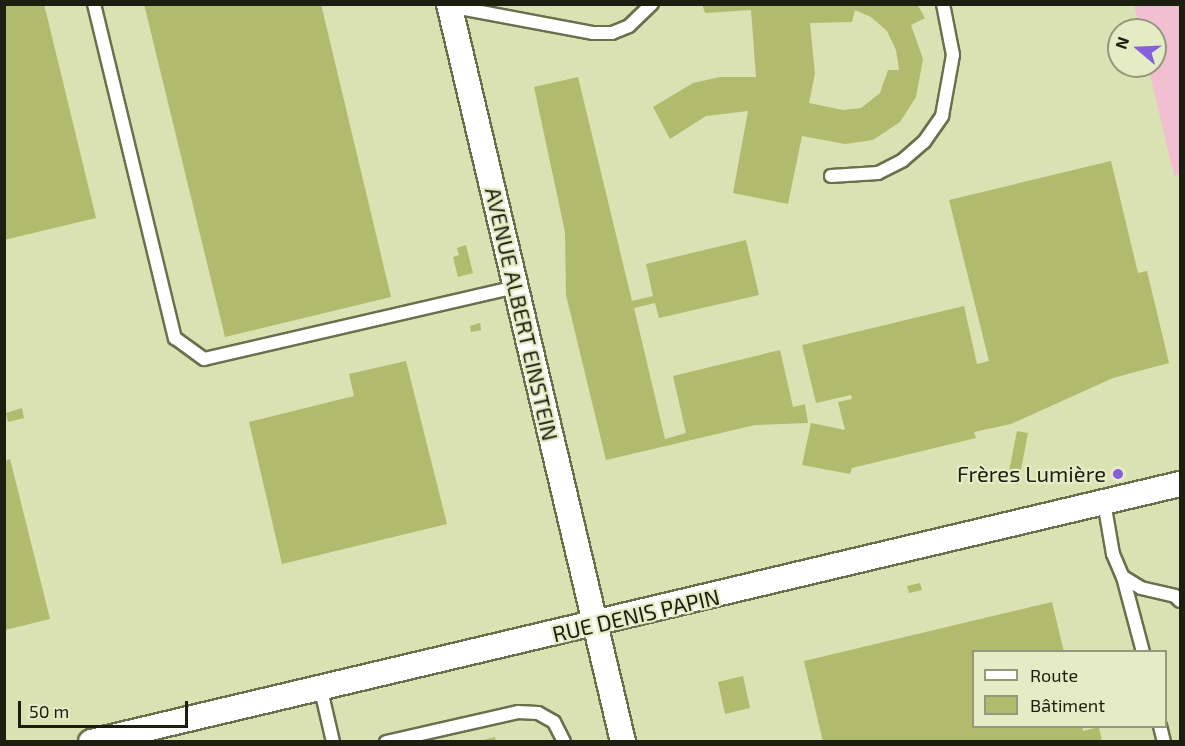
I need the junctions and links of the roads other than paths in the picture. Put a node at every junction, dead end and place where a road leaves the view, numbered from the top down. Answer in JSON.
{"nodes":[{"id":1,"x":93,"y":4,"type":"edge"},
{"id":2,"x":652,"y":4,"type":"edge"},
{"id":3,"x":943,"y":4,"type":"edge"},
{"id":4,"x":449,"y":5,"type":"edge"},
{"id":5,"x":831,"y":176,"type":"dead end"},
{"id":6,"x":516,"y":288,"type":"junction"},
{"id":7,"x":1180,"y":484,"type":"edge"},
{"id":8,"x":1104,"y":502,"type":"junction"},
{"id":9,"x":1123,"y":577,"type":"junction"},
{"id":10,"x":1180,"y":602,"type":"edge"},
{"id":11,"x":594,"y":625,"type":"junction"},
{"id":12,"x":1143,"y":650,"type":"edge"},
{"id":13,"x":321,"y":690,"type":"junction"},
{"id":14,"x":91,"y":741,"type":"edge"},
{"id":15,"x":333,"y":741,"type":"edge"},
{"id":16,"x":386,"y":741,"type":"edge"},
{"id":17,"x":564,"y":741,"type":"edge"},
{"id":18,"x":623,"y":741,"type":"edge"}],
"edges":[{"from":1,"to":6,"type":"lane"},
{"from":2,"to":4,"type":"lane"},
{"from":3,"to":5,"type":"lane"},
{"from":4,"to":6,"type":"street","name":"AVENUE ALBERT EINSTEIN"},
{"from":6,"to":11,"type":"street","name":"AVENUE ALBERT EINSTEIN"},
{"from":7,"to":8,"type":"street","name":"RUE DENIS PAPIN"},
{"from":8,"to":9,"type":"lane"},
{"from":8,"to":11,"type":"street","name":"RUE DENIS PAPIN"},
{"from":9,"to":10,"type":"lane"},
{"from":9,"to":12,"type":"lane"},
{"from":11,"to":13,"type":"street","name":"RUE DENIS PAPIN"},
{"from":11,"to":18,"type":"street","name":"AVENUE ALBERT EINSTEIN"},
{"from":13,"to":14,"type":"street","name":"RUE DENIS PAPIN"},
{"from":13,"to":15,"type":"lane"},
{"from":16,"to":17,"type":"lane"}]}
